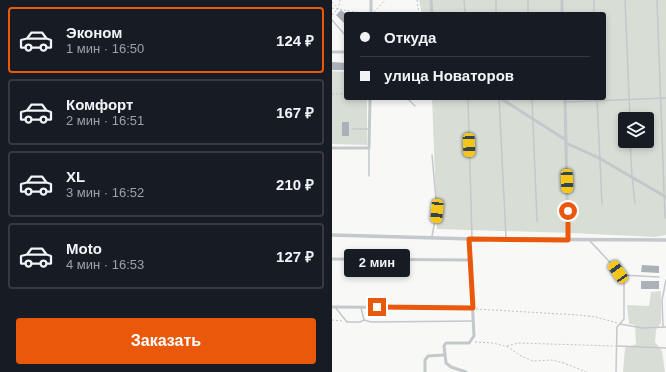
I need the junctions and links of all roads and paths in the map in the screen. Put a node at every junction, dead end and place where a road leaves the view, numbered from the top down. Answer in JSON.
{"nodes":[{"id":1,"x":340,"y":0,"type":"edge"},
{"id":2,"x":371,"y":0,"type":"edge"},
{"id":3,"x":385,"y":0,"type":"edge"},
{"id":4,"x":417,"y":0,"type":"edge"},
{"id":5,"x":431,"y":0,"type":"edge"},
{"id":6,"x":464,"y":0,"type":"edge"},
{"id":7,"x":496,"y":0,"type":"edge"},
{"id":8,"x":528,"y":0,"type":"edge"},
{"id":9,"x":562,"y":0,"type":"edge"},
{"id":10,"x":594,"y":0,"type":"edge"},
{"id":11,"x":625,"y":0,"type":"edge"},
{"id":12,"x":657,"y":0,"type":"edge"},
{"id":13,"x":332,"y":2,"type":"edge"},
{"id":14,"x":332,"y":8,"type":"edge"},
{"id":15,"x":338,"y":9,"type":"junction"},
{"id":16,"x":355,"y":12,"type":"edge"},
{"id":17,"x":372,"y":12,"type":"edge"},
{"id":18,"x":374,"y":12,"type":"edge"},
{"id":19,"x":419,"y":12,"type":"edge"},
{"id":20,"x":432,"y":12,"type":"edge"},
{"id":21,"x":465,"y":12,"type":"edge"},
{"id":22,"x":496,"y":12,"type":"edge"},
{"id":23,"x":528,"y":12,"type":"edge"},
{"id":24,"x":562,"y":12,"type":"edge"},
{"id":25,"x":594,"y":12,"type":"edge"},
{"id":26,"x":332,"y":15,"type":"edge"},
{"id":27,"x":332,"y":20,"type":"edge"},
{"id":28,"x":344,"y":34,"type":"edge"},
{"id":29,"x":332,"y":52,"type":"edge"},
{"id":30,"x":344,"y":52,"type":"edge"},
{"id":31,"x":332,"y":94,"type":"edge"},
{"id":32,"x":344,"y":94,"type":"edge"},
{"id":33,"x":661,"y":98,"type":"junction"},
{"id":34,"x":666,"y":98,"type":"edge"},
{"id":35,"x":606,"y":99,"type":"edge"},
{"id":36,"x":629,"y":99,"type":"junction"},
{"id":37,"x":370,"y":100,"type":"edge"},
{"id":38,"x":409,"y":100,"type":"edge"},
{"id":39,"x":468,"y":100,"type":"edge"},
{"id":40,"x":500,"y":100,"type":"edge"},
{"id":41,"x":503,"y":100,"type":"edge"},
{"id":42,"x":532,"y":100,"type":"edge"},
{"id":43,"x":565,"y":100,"type":"edge"},
{"id":44,"x":597,"y":100,"type":"edge"},
{"id":45,"x":415,"y":106,"type":"dead end"},
{"id":46,"x":630,"y":112,"type":"edge"},
{"id":47,"x":533,"y":120,"type":"junction"},
{"id":48,"x":352,"y":129,"type":"dead end"},
{"id":49,"x":370,"y":129,"type":"junction"},
{"id":50,"x":566,"y":142,"type":"junction"},
{"id":51,"x":332,"y":148,"type":"edge"},
{"id":52,"x":369,"y":148,"type":"junction"},
{"id":53,"x":630,"y":148,"type":"edge"},
{"id":54,"x":432,"y":155,"type":"dead end"},
{"id":55,"x":599,"y":158,"type":"junction"},
{"id":56,"x":370,"y":176,"type":"dead end"},
{"id":57,"x":632,"y":176,"type":"junction"},
{"id":58,"x":666,"y":197,"type":"edge"},
{"id":59,"x":635,"y":203,"type":"dead end"},
{"id":60,"x":602,"y":204,"type":"dead end"},
{"id":61,"x":665,"y":218,"type":"edge"},
{"id":62,"x":537,"y":221,"type":"dead end"},
{"id":63,"x":332,"y":235,"type":"edge"},
{"id":64,"x":432,"y":238,"type":"junction"},
{"id":65,"x":471,"y":239,"type":"junction"},
{"id":66,"x":506,"y":240,"type":"junction"},
{"id":67,"x":568,"y":240,"type":"junction"},
{"id":68,"x":588,"y":240,"type":"junction"},
{"id":69,"x":666,"y":240,"type":"edge"},
{"id":70,"x":332,"y":259,"type":"edge"},
{"id":71,"x":470,"y":260,"type":"junction"},
{"id":72,"x":624,"y":275,"type":"junction"},
{"id":73,"x":659,"y":277,"type":"dead end"},
{"id":74,"x":666,"y":281,"type":"edge"},
{"id":75,"x":334,"y":307,"type":"edge"},
{"id":76,"x":361,"y":307,"type":"junction"},
{"id":77,"x":473,"y":308,"type":"junction"},
{"id":78,"x":332,"y":320,"type":"edge"},
{"id":79,"x":364,"y":320,"type":"junction"},
{"id":80,"x":474,"y":321,"type":"junction"},
{"id":81,"x":347,"y":322,"type":"junction"},
{"id":82,"x":620,"y":324,"type":"junction"},
{"id":83,"x":663,"y":327,"type":"junction"},
{"id":84,"x":666,"y":327,"type":"edge"},
{"id":85,"x":472,"y":341,"type":"junction"},
{"id":86,"x":507,"y":346,"type":"junction"},
{"id":87,"x":616,"y":346,"type":"junction"},
{"id":88,"x":666,"y":348,"type":"edge"},
{"id":89,"x":444,"y":355,"type":"junction"},
{"id":90,"x":425,"y":372,"type":"edge"},
{"id":91,"x":466,"y":372,"type":"edge"},
{"id":92,"x":586,"y":372,"type":"edge"},
{"id":93,"x":616,"y":372,"type":"edge"}],
"edges":[{"from":1,"to":15,"type":"path"},
{"from":2,"to":17,"type":"street"},
{"from":3,"to":18,"type":"path"},
{"from":4,"to":19,"type":"path"},
{"from":5,"to":20,"type":"street"},
{"from":6,"to":21,"type":"lane"},
{"from":7,"to":22,"type":"lane"},
{"from":8,"to":23,"type":"lane"},
{"from":9,"to":24,"type":"street"},
{"from":10,"to":25,"type":"lane"},
{"from":11,"to":36,"type":"lane"},
{"from":12,"to":33,"type":"lane"},
{"from":13,"to":15,"type":"path"},
{"from":14,"to":15,"type":"path"},
{"from":15,"to":16,"type":"path"},
{"from":15,"to":26,"type":"path"},
{"from":27,"to":28,"type":"lane"},
{"from":29,"to":30,"type":"street"},
{"from":31,"to":32,"type":"path"},
{"from":33,"to":34,"type":"lane"},
{"from":33,"to":36,"type":"lane"},
{"from":33,"to":58,"type":"lane"},
{"from":35,"to":36,"type":"lane"},
{"from":36,"to":46,"type":"lane"},
{"from":37,"to":49,"type":"street"},
{"from":38,"to":45,"type":"lane"},
{"from":39,"to":65,"type":"lane"},
{"from":40,"to":66,"type":"lane"},
{"from":41,"to":47,"type":"street"},
{"from":42,"to":47,"type":"lane"},
{"from":43,"to":50,"type":"street"},
{"from":44,"to":55,"type":"lane"},
{"from":47,"to":50,"type":"street"},
{"from":47,"to":62,"type":"lane"},
{"from":48,"to":49,"type":"lane"},
{"from":49,"to":52,"type":"street"},
{"from":50,"to":55,"type":"street"},
{"from":50,"to":67,"type":"street"},
{"from":51,"to":52,"type":"street"},
{"from":52,"to":56,"type":"lane"},
{"from":53,"to":57,"type":"lane"},
{"from":54,"to":64,"type":"lane"},
{"from":55,"to":57,"type":"street"},
{"from":55,"to":60,"type":"lane"},
{"from":57,"to":58,"type":"street"},
{"from":57,"to":59,"type":"lane"},
{"from":58,"to":61,"type":"lane"},
{"from":63,"to":64,"type":"street"},
{"from":64,"to":65,"type":"street"},
{"from":65,"to":66,"type":"street"},
{"from":65,"to":71,"type":"street"},
{"from":66,"to":67,"type":"street"},
{"from":67,"to":68,"type":"street"},
{"from":68,"to":69,"type":"street"},
{"from":68,"to":72,"type":"lane"},
{"from":70,"to":71,"type":"street"},
{"from":71,"to":77,"type":"street"},
{"from":72,"to":73,"type":"lane"},
{"from":72,"to":82,"type":"lane"},
{"from":74,"to":83,"type":"lane"},
{"from":75,"to":76,"type":"street"},
{"from":75,"to":81,"type":"lane"},
{"from":76,"to":77,"type":"street"},
{"from":76,"to":79,"type":"lane"},
{"from":77,"to":80,"type":"street"},
{"from":77,"to":82,"type":"path"},
{"from":78,"to":81,"type":"path"},
{"from":79,"to":80,"type":"lane"},
{"from":79,"to":81,"type":"lane"},
{"from":80,"to":85,"type":"street"},
{"from":82,"to":83,"type":"lane"},
{"from":82,"to":87,"type":"lane"},
{"from":83,"to":84,"type":"lane"},
{"from":85,"to":86,"type":"path"},
{"from":85,"to":89,"type":"street"},
{"from":86,"to":87,"type":"path"},
{"from":86,"to":92,"type":"path"},
{"from":87,"to":88,"type":"lane"},
{"from":87,"to":93,"type":"lane"},
{"from":89,"to":90,"type":"street"},
{"from":89,"to":91,"type":"street"}]}
